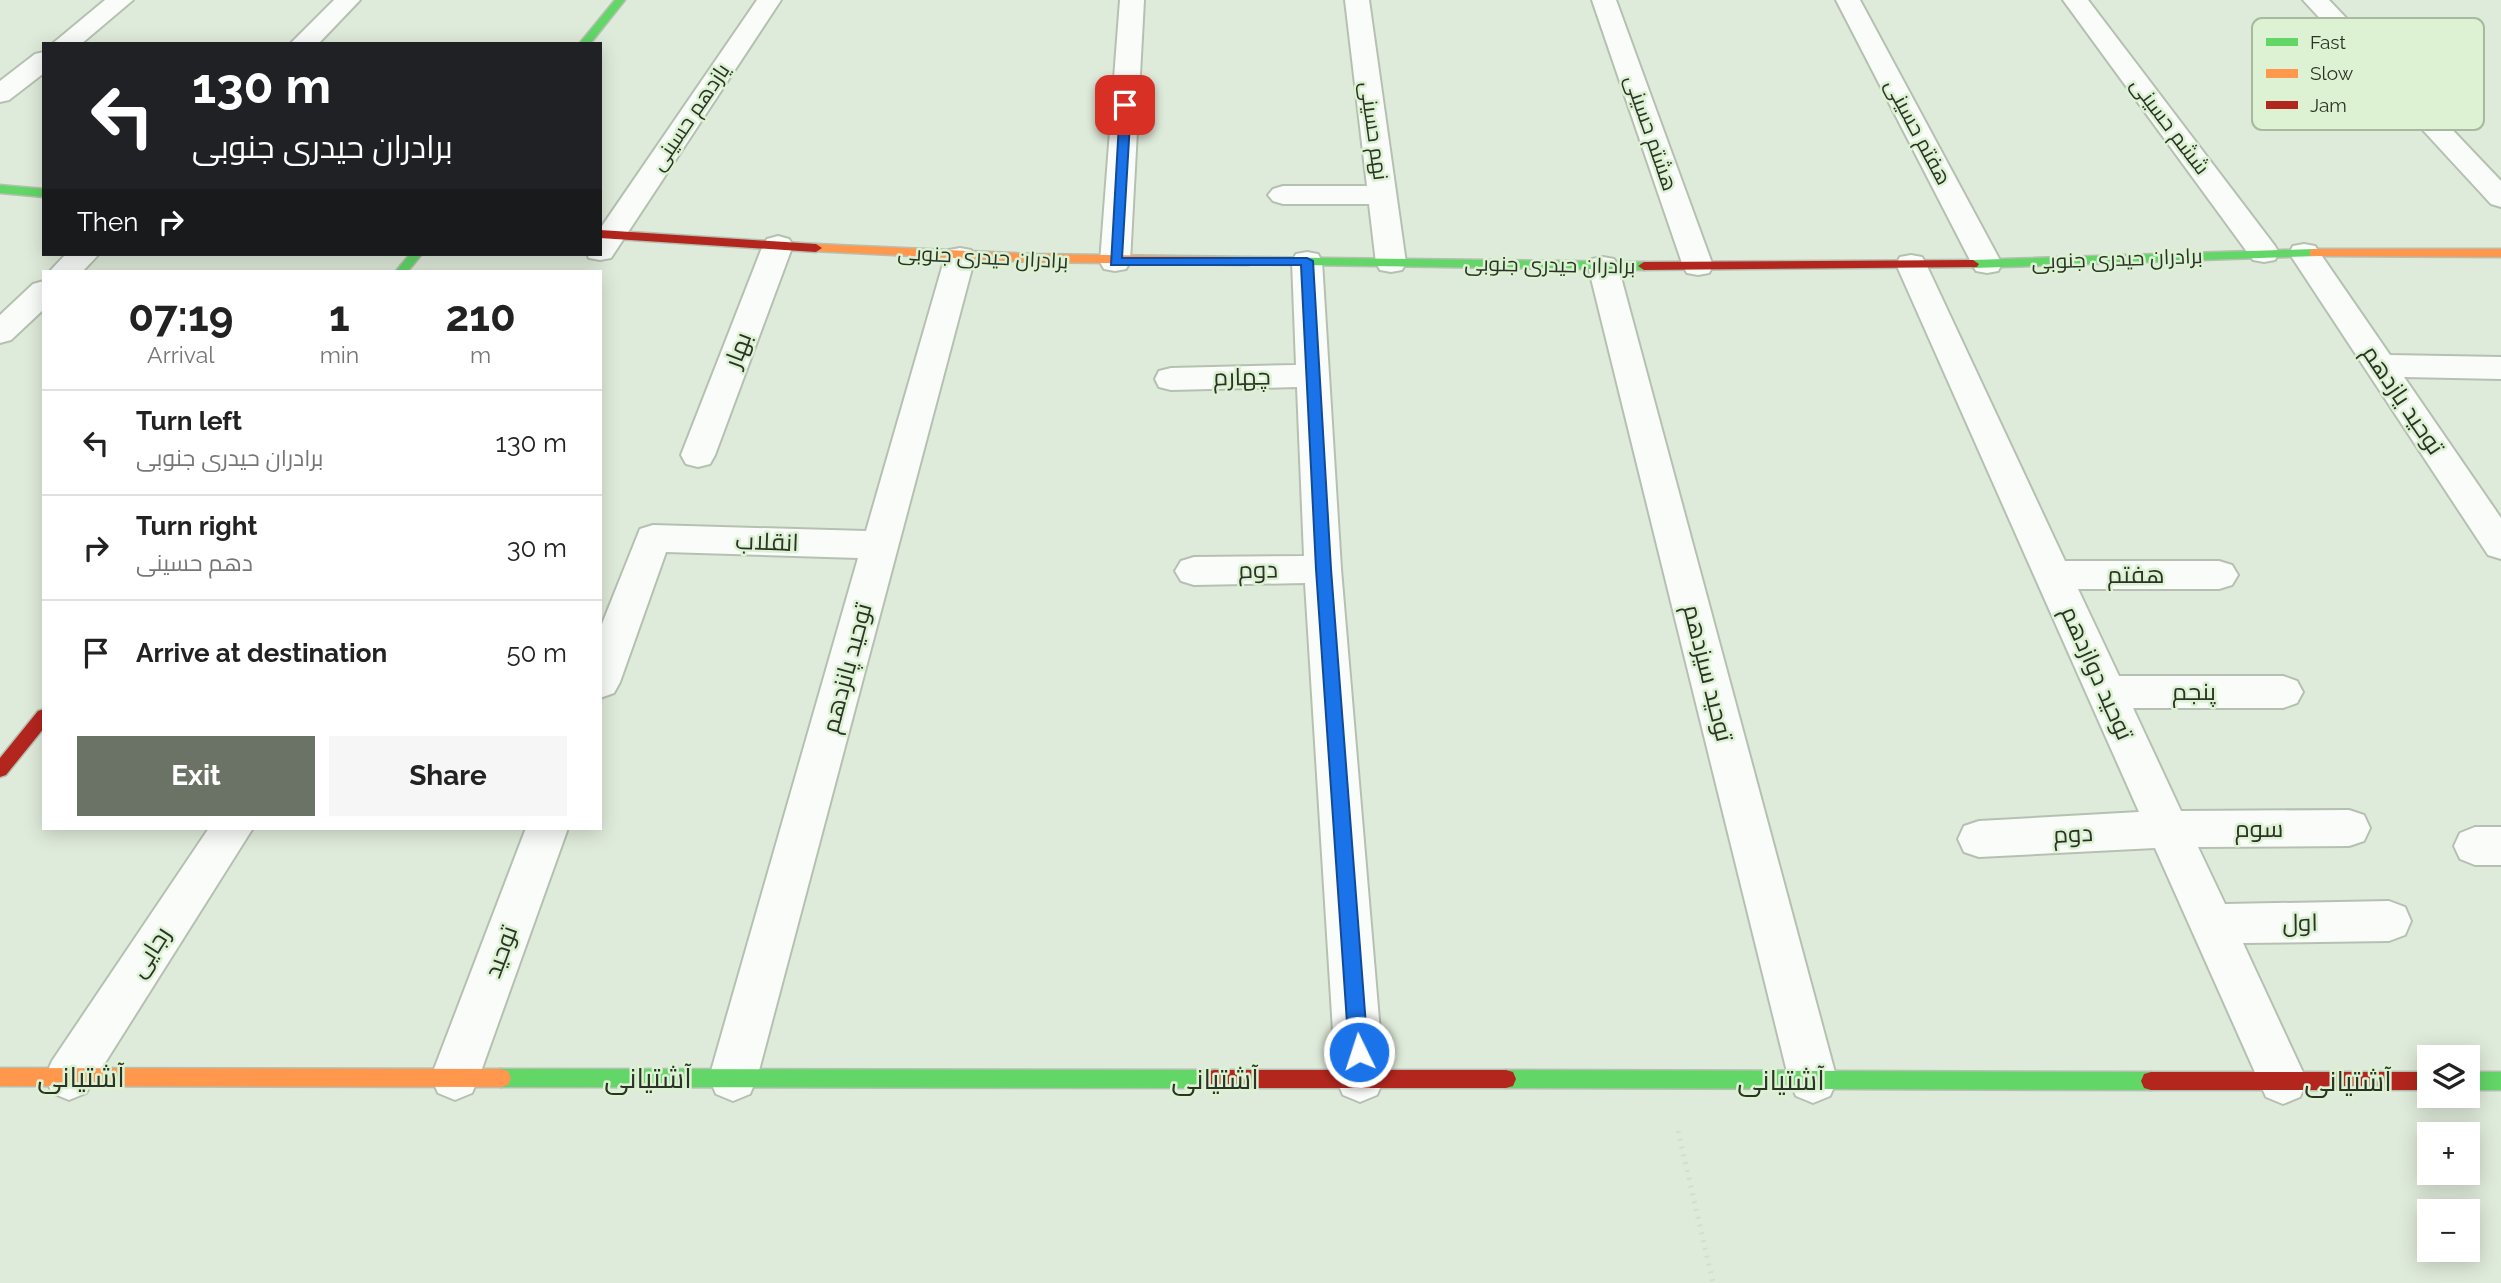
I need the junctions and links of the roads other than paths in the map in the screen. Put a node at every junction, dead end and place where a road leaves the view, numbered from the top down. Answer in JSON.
{"nodes":[{"id":1,"x":121,"y":0,"type":"edge"},
{"id":2,"x":348,"y":0,"type":"edge"},
{"id":3,"x":620,"y":0,"type":"edge"},
{"id":4,"x":769,"y":0,"type":"edge"},
{"id":5,"x":1132,"y":0,"type":"edge"},
{"id":6,"x":1357,"y":0,"type":"edge"},
{"id":7,"x":1605,"y":0,"type":"edge"},
{"id":8,"x":1848,"y":0,"type":"edge"},
{"id":9,"x":2075,"y":0,"type":"edge"},
{"id":10,"x":2315,"y":0,"type":"edge"},
{"id":11,"x":2332,"y":18,"type":"edge"},
{"id":12,"x":68,"y":42,"type":"edge"},
{"id":13,"x":305,"y":42,"type":"edge"},
{"id":14,"x":586,"y":42,"type":"edge"},
{"id":15,"x":42,"y":62,"type":"edge"},
{"id":16,"x":0,"y":94,"type":"edge"},
{"id":17,"x":2437,"y":130,"type":"edge"},
{"id":18,"x":0,"y":190,"type":"edge"},
{"id":19,"x":42,"y":193,"type":"edge"},
{"id":20,"x":1283,"y":195,"type":"dead end"},
{"id":21,"x":1383,"y":195,"type":"junction"},
{"id":22,"x":2501,"y":198,"type":"edge"},
{"id":23,"x":602,"y":243,"type":"edge"},
{"id":24,"x":778,"y":245,"type":"junction"},
{"id":25,"x":2264,"y":253,"type":"junction"},
{"id":26,"x":2304,"y":253,"type":"junction"},
{"id":27,"x":2501,"y":253,"type":"edge"},
{"id":28,"x":82,"y":256,"type":"edge"},
{"id":29,"x":414,"y":256,"type":"edge"},
{"id":30,"x":960,"y":257,"type":"junction"},
{"id":31,"x":1307,"y":261,"type":"junction"},
{"id":32,"x":1115,"y":262,"type":"junction"},
{"id":33,"x":1391,"y":263,"type":"junction"},
{"id":34,"x":1911,"y":264,"type":"junction"},
{"id":35,"x":1987,"y":264,"type":"junction"},
{"id":36,"x":1698,"y":266,"type":"junction"},
{"id":37,"x":1603,"y":267,"type":"junction"},
{"id":38,"x":66,"y":270,"type":"edge"},
{"id":39,"x":403,"y":270,"type":"edge"},
{"id":40,"x":42,"y":293,"type":"edge"},
{"id":41,"x":0,"y":332,"type":"edge"},
{"id":42,"x":2380,"y":366,"type":"junction"},
{"id":43,"x":2501,"y":368,"type":"edge"},
{"id":44,"x":1312,"y":376,"type":"junction"},
{"id":45,"x":1171,"y":379,"type":"dead end"},
{"id":46,"x":698,"y":455,"type":"dead end"},
{"id":47,"x":2490,"y":512,"type":"edge"},
{"id":48,"x":880,"y":545,"type":"junction"},
{"id":49,"x":2501,"y":546,"type":"edge"},
{"id":50,"x":1323,"y":569,"type":"junction"},
{"id":51,"x":1194,"y":571,"type":"dead end"},
{"id":52,"x":2053,"y":575,"type":"junction"},
{"id":53,"x":2219,"y":575,"type":"dead end"},
{"id":54,"x":602,"y":677,"type":"edge"},
{"id":55,"x":2105,"y":692,"type":"junction"},
{"id":56,"x":2283,"y":692,"type":"dead end"},
{"id":57,"x":42,"y":718,"type":"edge"},
{"id":58,"x":0,"y":770,"type":"edge"},
{"id":59,"x":2349,"y":828,"type":"dead end"},
{"id":60,"x":231,"y":830,"type":"edge"},
{"id":61,"x":546,"y":830,"type":"edge"},
{"id":62,"x":2168,"y":830,"type":"junction"},
{"id":63,"x":1979,"y":839,"type":"dead end"},
{"id":64,"x":2389,"y":921,"type":"dead end"},
{"id":65,"x":2211,"y":924,"type":"junction"},
{"id":66,"x":0,"y":1077,"type":"edge"},
{"id":67,"x":69,"y":1077,"type":"junction"},
{"id":68,"x":455,"y":1077,"type":"junction"},
{"id":69,"x":733,"y":1078,"type":"junction"},
{"id":70,"x":1360,"y":1079,"type":"junction"},
{"id":71,"x":1813,"y":1080,"type":"junction"},
{"id":72,"x":2283,"y":1081,"type":"junction"},
{"id":73,"x":2417,"y":1081,"type":"edge"},
{"id":74,"x":2480,"y":1081,"type":"edge"},
{"id":75,"x":2501,"y":1081,"type":"edge"}],
"edges":[{"from":1,"to":12,"type":"street"},
{"from":2,"to":13,"type":"street"},
{"from":3,"to":14,"type":"street"},
{"from":4,"to":23,"type":"street","name":"یازدهم حسینی"},
{"from":5,"to":32,"type":"street"},
{"from":6,"to":21,"type":"street","name":"نهم حسینی"},
{"from":7,"to":36,"type":"street","name":"هشتم حسینی"},
{"from":8,"to":35,"type":"street","name":"هفتم حسینی"},
{"from":9,"to":25,"type":"street","name":"ششم حسینی"},
{"from":10,"to":11,"type":"street"},
{"from":15,"to":16,"type":"street"},
{"from":17,"to":22,"type":"street"},
{"from":18,"to":19,"type":"street"},
{"from":20,"to":21,"type":"street"},
{"from":21,"to":33,"type":"street","name":"نهم حسینی"},
{"from":23,"to":24,"type":"street","name":"برادران حیدری جنوبی"},
{"from":24,"to":30,"type":"street","name":"برادران حیدری جنوبی"},
{"from":24,"to":46,"type":"street","name":"بهار"},
{"from":25,"to":26,"type":"street","name":"برادران حیدری جنوبی"},
{"from":25,"to":35,"type":"street","name":"برادران حیدری جنوبی"},
{"from":26,"to":27,"type":"street","name":"برادران حیدری جنوبی"},
{"from":26,"to":42,"type":"street","name":"توحید یازدهم"},
{"from":28,"to":38,"type":"street"},
{"from":29,"to":39,"type":"street"},
{"from":30,"to":32,"type":"street","name":"برادران حیدری جنوبی"},
{"from":30,"to":48,"type":"street","name":"توحید پانزدهم"},
{"from":31,"to":32,"type":"street","name":"برادران حیدری جنوبی"},
{"from":31,"to":33,"type":"street","name":"برادران حیدری جنوبی"},
{"from":31,"to":44,"type":"street"},
{"from":33,"to":37,"type":"street","name":"برادران حیدری جنوبی"},
{"from":34,"to":35,"type":"street","name":"برادران حیدری جنوبی"},
{"from":34,"to":36,"type":"street","name":"برادران حیدری جنوبی"},
{"from":34,"to":52,"type":"street","name":"توحید دوازدهم"},
{"from":36,"to":37,"type":"street","name":"برادران حیدری جنوبی"},
{"from":37,"to":71,"type":"street","name":"توحید سیزدهم"},
{"from":40,"to":41,"type":"street"},
{"from":42,"to":43,"type":"street"},
{"from":42,"to":47,"type":"street","name":"توحید یازدهم"},
{"from":44,"to":45,"type":"street","name":"چهارم"},
{"from":44,"to":50,"type":"street"},
{"from":47,"to":49,"type":"street","name":"توحید یازدهم"},
{"from":48,"to":54,"type":"street","name":"انقلاب"},
{"from":48,"to":69,"type":"street","name":"توحید پانزدهم"},
{"from":50,"to":51,"type":"street","name":"دوم"},
{"from":50,"to":70,"type":"street"},
{"from":52,"to":53,"type":"street","name":"هفتم"},
{"from":52,"to":55,"type":"street","name":"توحید دوازدهم"},
{"from":55,"to":56,"type":"street","name":"پنجم"},
{"from":55,"to":62,"type":"street","name":"توحید دوازدهم"},
{"from":57,"to":58,"type":"street"},
{"from":59,"to":62,"type":"street","name":"سوم"},
{"from":60,"to":67,"type":"street","name":"رجایی"},
{"from":61,"to":68,"type":"street","name":"توحید"},
{"from":62,"to":63,"type":"street","name":"دوم"},
{"from":62,"to":65,"type":"street","name":"توحید دوازدهم"},
{"from":64,"to":65,"type":"street","name":"اول"},
{"from":65,"to":72,"type":"street","name":"توحید دوازدهم"},
{"from":66,"to":67,"type":"street","name":"آشتیانی"},
{"from":67,"to":68,"type":"street","name":"آشتیانی"},
{"from":68,"to":69,"type":"street","name":"آشتیانی"},
{"from":69,"to":70,"type":"street","name":"آشتیانی"},
{"from":70,"to":71,"type":"street","name":"آشتیانی"},
{"from":71,"to":72,"type":"street","name":"آشتیانی"},
{"from":72,"to":73,"type":"street","name":"آشتیانی"},
{"from":74,"to":75,"type":"street"}]}
